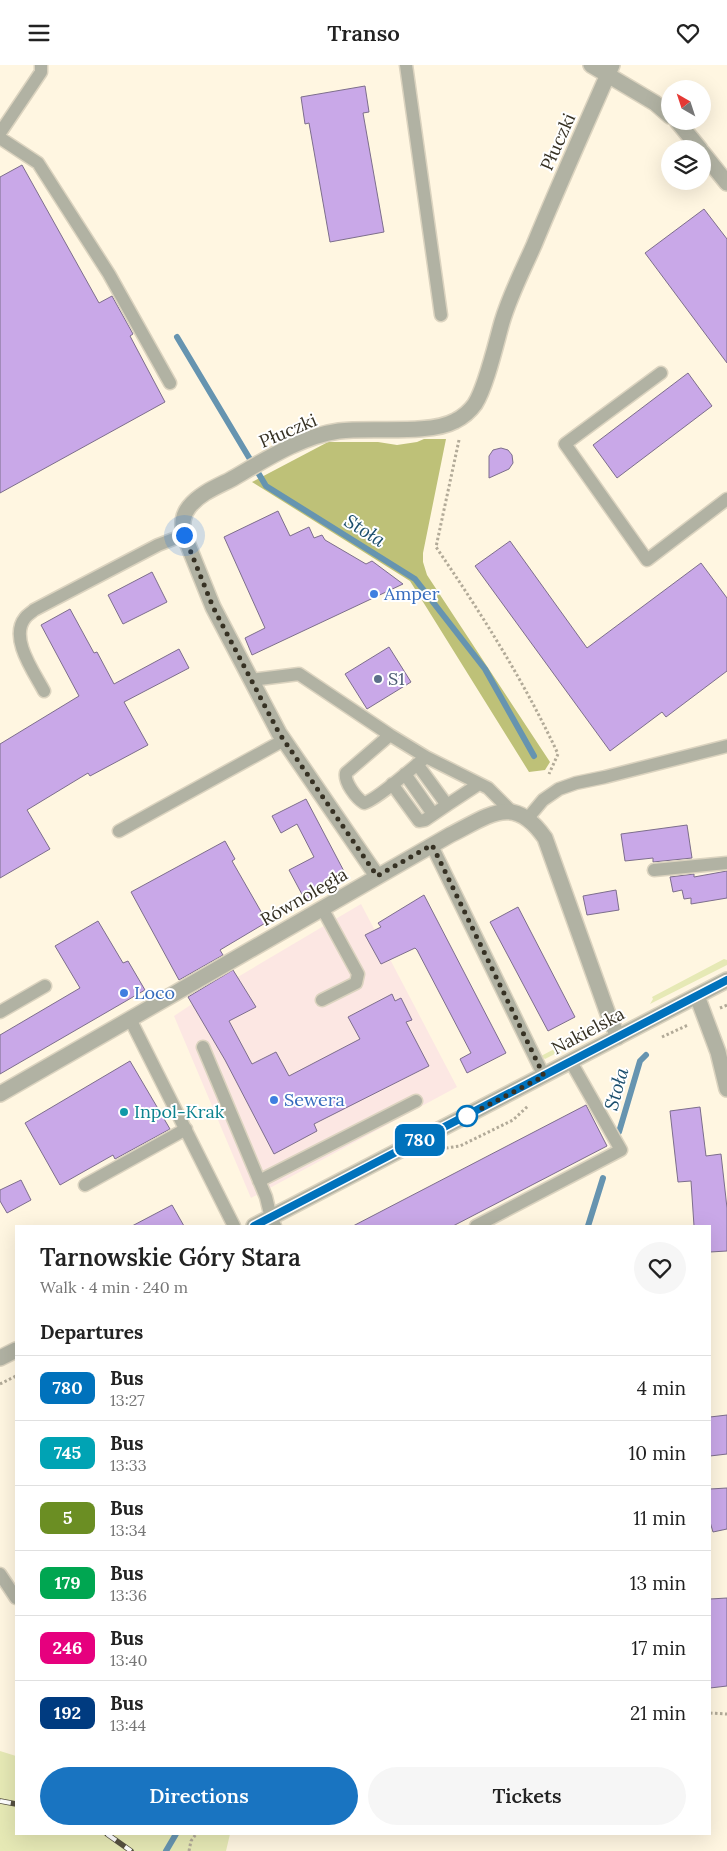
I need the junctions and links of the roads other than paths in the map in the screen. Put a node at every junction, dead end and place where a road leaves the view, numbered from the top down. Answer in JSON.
{"nodes":[{"id":1,"x":41,"y":65,"type":"edge"},
{"id":2,"x":406,"y":65,"type":"edge"},
{"id":3,"x":591,"y":65,"type":"edge"},
{"id":4,"x":610,"y":70,"type":"edge"},
{"id":5,"x":661,"y":108,"type":"edge"},
{"id":6,"x":684,"y":130,"type":"edge"},
{"id":7,"x":0,"y":133,"type":"edge"},
{"id":8,"x":0,"y":138,"type":"edge"},
{"id":9,"x":693,"y":140,"type":"edge"},
{"id":10,"x":711,"y":163,"type":"edge"},
{"id":11,"x":727,"y":183,"type":"edge"},
{"id":12,"x":441,"y":315,"type":"dead end"},
{"id":13,"x":661,"y":373,"type":"dead end"},
{"id":14,"x":170,"y":383,"type":"dead end"},
{"id":15,"x":727,"y":499,"type":"edge"},
{"id":16,"x":184,"y":535,"type":"junction"},
{"id":17,"x":251,"y":680,"type":"junction"},
{"id":18,"x":44,"y":691,"type":"dead end"},
{"id":19,"x":390,"y":735,"type":"junction"},
{"id":20,"x":284,"y":740,"type":"junction"},
{"id":21,"x":727,"y":746,"type":"edge"},
{"id":22,"x":422,"y":761,"type":"junction"},
{"id":23,"x":405,"y":774,"type":"junction"},
{"id":24,"x":392,"y":784,"type":"junction"},
{"id":25,"x":478,"y":784,"type":"junction"},
{"id":26,"x":447,"y":805,"type":"junction"},
{"id":27,"x":510,"y":810,"type":"junction"},
{"id":28,"x":433,"y":814,"type":"junction"},
{"id":29,"x":528,"y":818,"type":"junction"},
{"id":30,"x":119,"y":831,"type":"dead end"},
{"id":31,"x":432,"y":845,"type":"junction"},
{"id":32,"x":727,"y":863,"type":"edge"},
{"id":33,"x":654,"y":871,"type":"dead end"},
{"id":34,"x":377,"y":876,"type":"junction"},
{"id":35,"x":322,"y":908,"type":"junction"},
{"id":36,"x":727,"y":980,"type":"edge"},
{"id":37,"x":45,"y":986,"type":"dead end"},
{"id":38,"x":697,"y":996,"type":"junction"},
{"id":39,"x":322,"y":1000,"type":"dead end"},
{"id":40,"x":0,"y":1012,"type":"edge"},
{"id":41,"x":130,"y":1019,"type":"junction"},
{"id":42,"x":618,"y":1037,"type":"junction"},
{"id":43,"x":203,"y":1047,"type":"dead end"},
{"id":44,"x":571,"y":1062,"type":"junction"},
{"id":45,"x":544,"y":1076,"type":"junction"},
{"id":46,"x":727,"y":1089,"type":"edge"},
{"id":47,"x":0,"y":1094,"type":"edge"},
{"id":48,"x":416,"y":1101,"type":"dead end"},
{"id":49,"x":186,"y":1129,"type":"junction"},
{"id":50,"x":259,"y":1181,"type":"junction"},
{"id":51,"x":85,"y":1185,"type":"dead end"},
{"id":52,"x":273,"y":1222,"type":"edge"},
{"id":53,"x":234,"y":1225,"type":"edge"},
{"id":54,"x":259,"y":1225,"type":"edge"},
{"id":55,"x":478,"y":1225,"type":"edge"},
{"id":56,"x":15,"y":1350,"type":"edge"},
{"id":57,"x":0,"y":1358,"type":"edge"},
{"id":58,"x":0,"y":1574,"type":"edge"},
{"id":59,"x":15,"y":1596,"type":"edge"}],
"edges":[{"from":1,"to":7,"type":"lane"},
{"from":2,"to":12,"type":"lane"},
{"from":3,"to":4,"type":"street"},
{"from":4,"to":5,"type":"street"},
{"from":4,"to":16,"type":"street","name":"Płuczki"},
{"from":6,"to":9,"type":"street"},
{"from":8,"to":14,"type":"lane"},
{"from":10,"to":11,"type":"street"},
{"from":13,"to":15,"type":"lane"},
{"from":16,"to":17,"type":"street","name":"Płuczki"},
{"from":16,"to":18,"type":"lane"},
{"from":17,"to":19,"type":"lane"},
{"from":17,"to":20,"type":"street","name":"Płuczki"},
{"from":19,"to":22,"type":"lane"},
{"from":19,"to":24,"type":"lane"},
{"from":20,"to":30,"type":"lane"},
{"from":20,"to":34,"type":"street","name":"Płuczki"},
{"from":21,"to":29,"type":"lane"},
{"from":22,"to":23,"type":"lane"},
{"from":22,"to":25,"type":"lane"},
{"from":22,"to":26,"type":"lane"},
{"from":23,"to":24,"type":"lane"},
{"from":23,"to":28,"type":"lane"},
{"from":24,"to":28,"type":"lane"},
{"from":25,"to":26,"type":"lane"},
{"from":25,"to":27,"type":"lane"},
{"from":26,"to":28,"type":"lane"},
{"from":27,"to":29,"type":"street"},
{"from":27,"to":31,"type":"street","name":"Równoległa"},
{"from":29,"to":42,"type":"street"},
{"from":31,"to":34,"type":"street","name":"Równoległa"},
{"from":31,"to":45,"type":"lane"},
{"from":32,"to":33,"type":"lane"},
{"from":34,"to":35,"type":"street","name":"Równoległa"},
{"from":35,"to":39,"type":"lane"},
{"from":35,"to":41,"type":"street","name":"Równoległa"},
{"from":36,"to":38,"type":"street","name":"Nakielska"},
{"from":37,"to":40,"type":"lane"},
{"from":38,"to":42,"type":"street","name":"Nakielska"},
{"from":38,"to":46,"type":"street"},
{"from":41,"to":47,"type":"street","name":"Równoległa"},
{"from":41,"to":49,"type":"lane"},
{"from":42,"to":44,"type":"street","name":"Nakielska"},
{"from":43,"to":50,"type":"lane"},
{"from":44,"to":45,"type":"street","name":"Nakielska"},
{"from":44,"to":55,"type":"lane"},
{"from":45,"to":52,"type":"street","name":"Nakielska"},
{"from":48,"to":50,"type":"lane"},
{"from":49,"to":51,"type":"lane"},
{"from":49,"to":53,"type":"lane"},
{"from":50,"to":52,"type":"lane"},
{"from":52,"to":54,"type":"street","name":"Nakielska"},
{"from":56,"to":57,"type":"street"},
{"from":58,"to":59,"type":"lane"}]}
